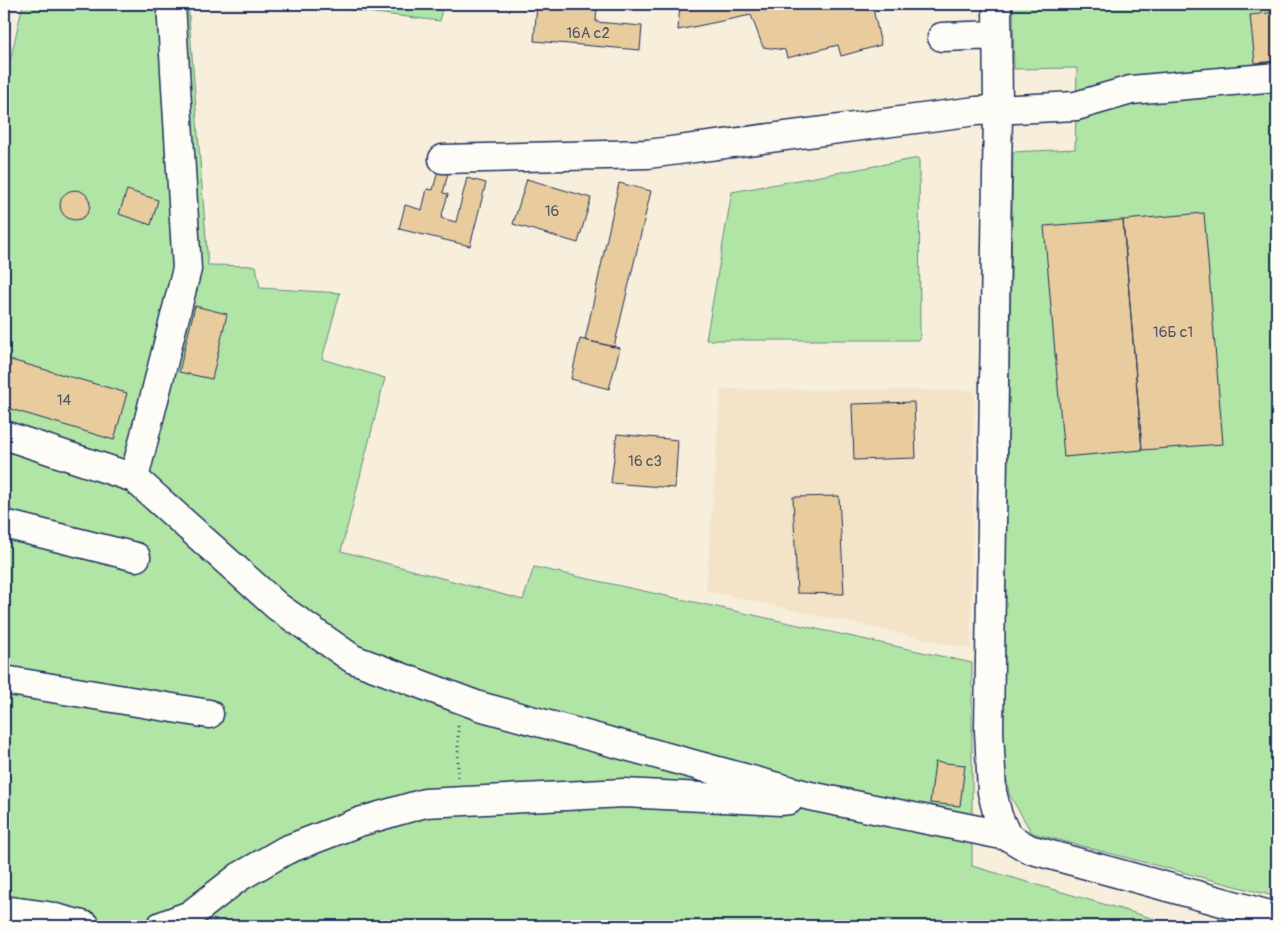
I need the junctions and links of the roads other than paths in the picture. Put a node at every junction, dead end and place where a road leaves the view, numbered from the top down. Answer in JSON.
{"nodes":[{"id":1,"x":171,"y":4,"type":"edge"},
{"id":2,"x":997,"y":4,"type":"edge"},
{"id":3,"x":997,"y":35,"type":"junction"},
{"id":4,"x":942,"y":37,"type":"dead end"},
{"id":5,"x":1277,"y":77,"type":"edge"},
{"id":6,"x":998,"y":109,"type":"junction"},
{"id":7,"x":443,"y":159,"type":"dead end"},
{"id":8,"x":4,"y":435,"type":"edge"},
{"id":9,"x":134,"y":478,"type":"junction"},
{"id":10,"x":4,"y":524,"type":"edge"},
{"id":11,"x":136,"y":557,"type":"dead end"},
{"id":12,"x":4,"y":680,"type":"edge"},
{"id":13,"x":209,"y":714,"type":"dead end"},
{"id":14,"x":810,"y":796,"type":"junction"},
{"id":15,"x":1007,"y":836,"type":"junction"},
{"id":16,"x":4,"y":910,"type":"edge"},
{"id":17,"x":1277,"y":917,"type":"edge"},
{"id":18,"x":86,"y":926,"type":"edge"},
{"id":19,"x":161,"y":926,"type":"edge"}],
"edges":[{"from":1,"to":9,"type":"street"},
{"from":2,"to":3,"type":"street"},
{"from":3,"to":4,"type":"street"},
{"from":3,"to":6,"type":"street"},
{"from":5,"to":6,"type":"street"},
{"from":6,"to":7,"type":"street"},
{"from":6,"to":15,"type":"street"},
{"from":8,"to":9,"type":"street"},
{"from":9,"to":14,"type":"street"},
{"from":10,"to":11,"type":"street"},
{"from":12,"to":13,"type":"street"},
{"from":14,"to":15,"type":"street"},
{"from":14,"to":19,"type":"street"},
{"from":15,"to":17,"type":"street"},
{"from":16,"to":18,"type":"street"}]}
